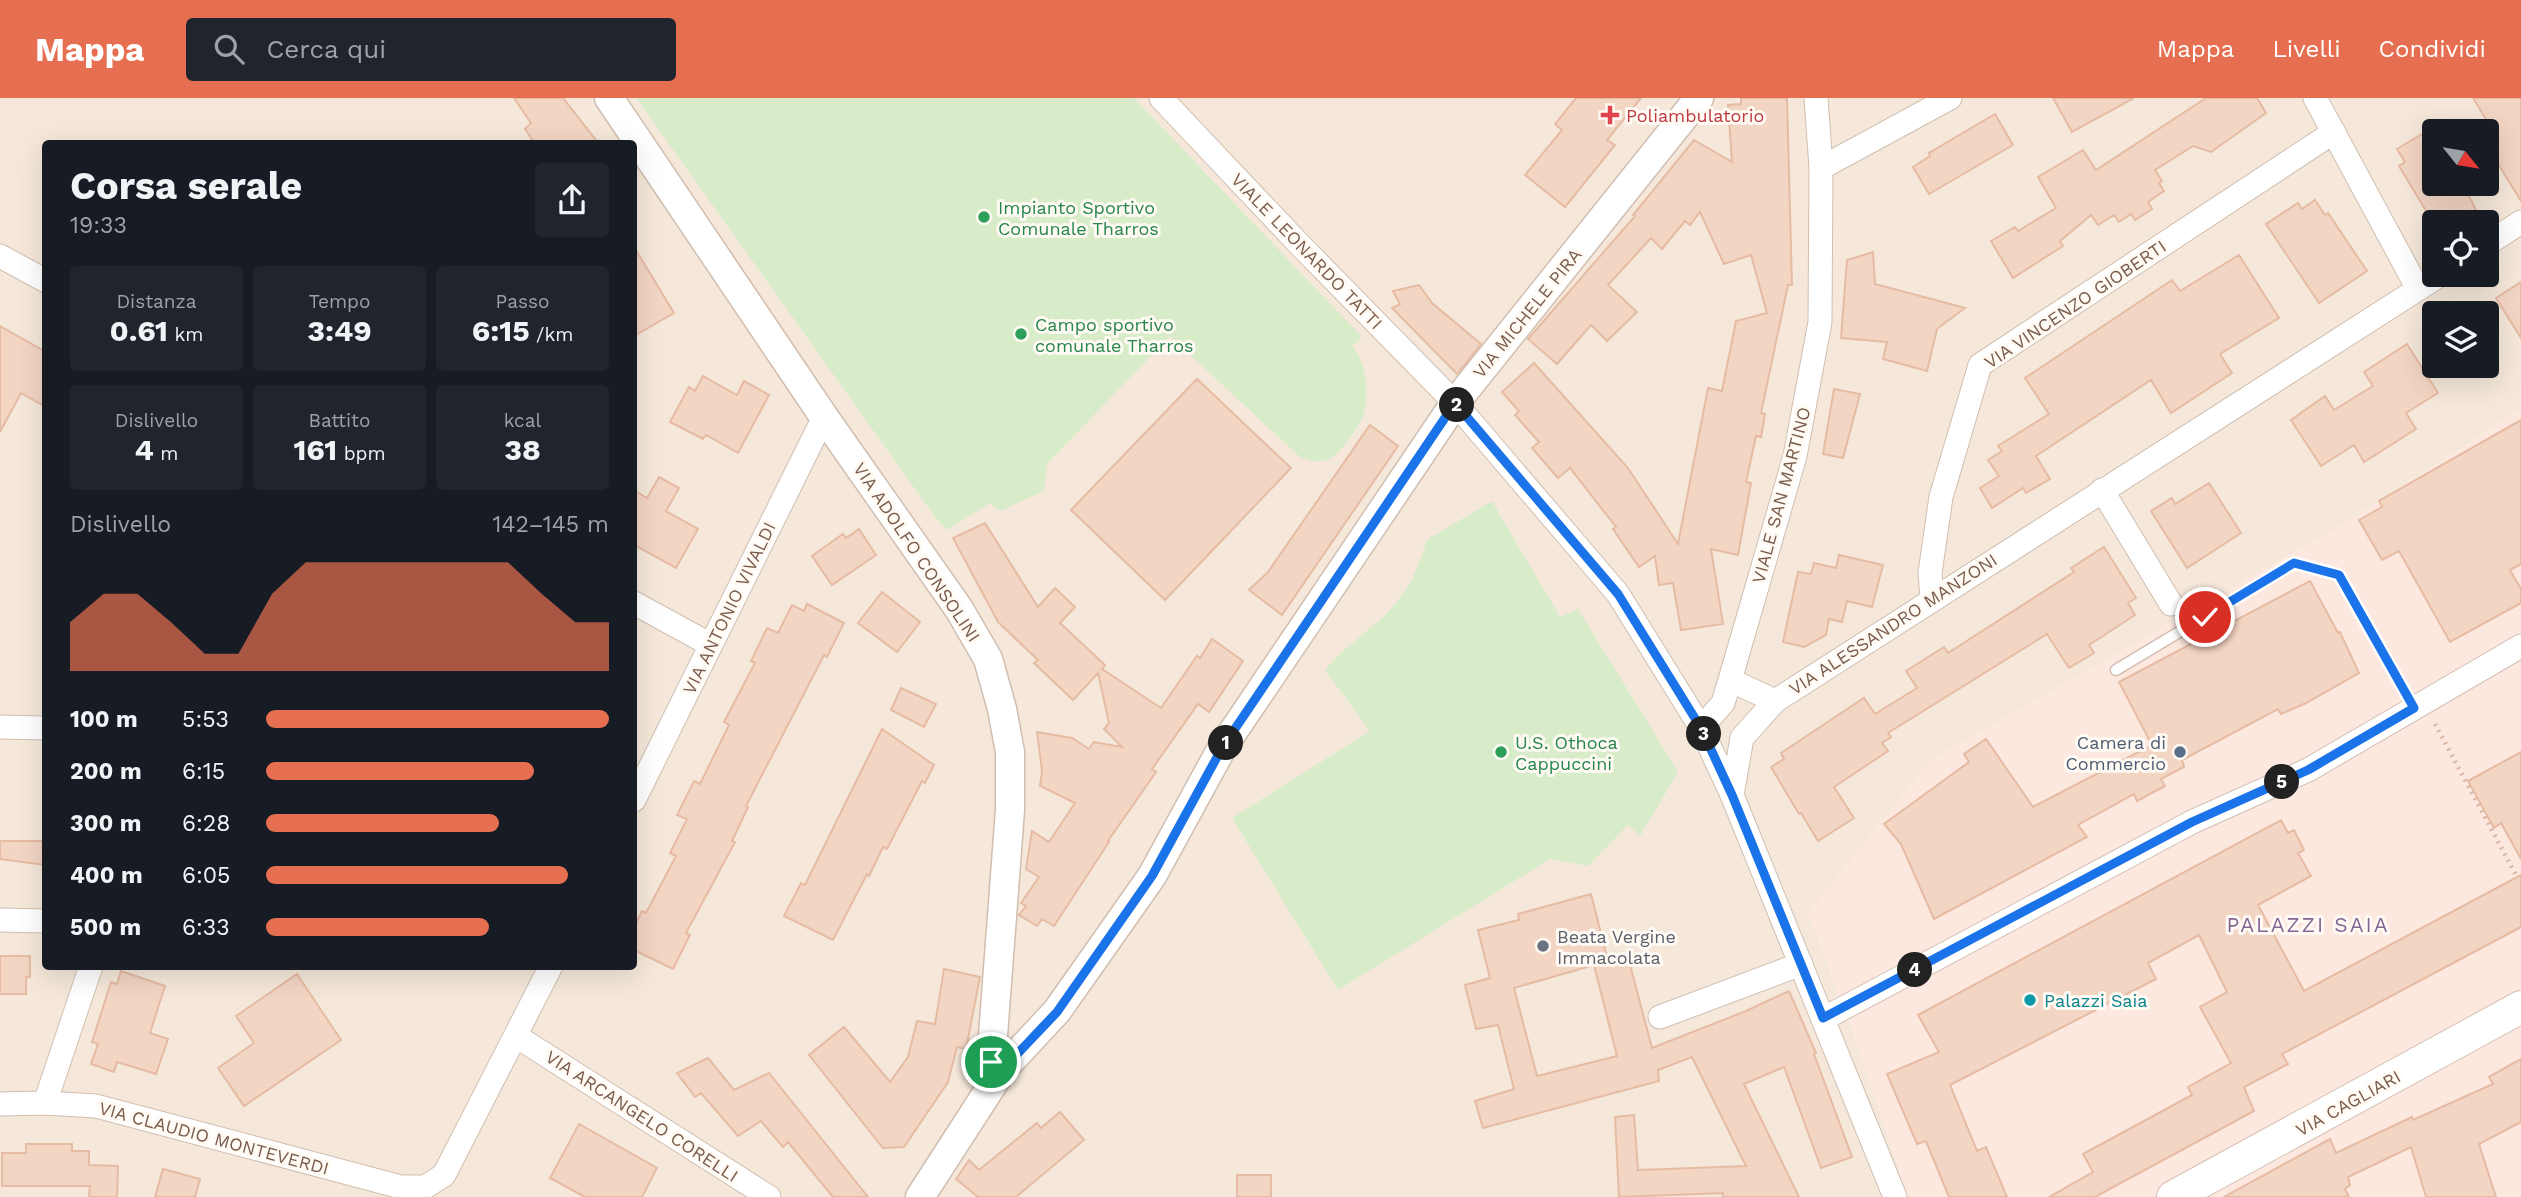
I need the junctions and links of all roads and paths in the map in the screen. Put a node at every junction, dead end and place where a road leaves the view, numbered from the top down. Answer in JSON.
{"nodes":[{"id":1,"x":609,"y":98,"type":"edge"},
{"id":2,"x":1161,"y":98,"type":"edge"},
{"id":3,"x":1699,"y":98,"type":"edge"},
{"id":4,"x":1816,"y":98,"type":"edge"},
{"id":5,"x":1951,"y":98,"type":"edge"},
{"id":6,"x":2315,"y":98,"type":"edge"},
{"id":7,"x":2334,"y":132,"type":"junction"},
{"id":8,"x":632,"y":140,"type":"edge"},
{"id":9,"x":638,"y":150,"type":"edge"},
{"id":10,"x":1821,"y":168,"type":"junction"},
{"id":11,"x":2521,"y":222,"type":"edge"},
{"id":12,"x":2499,"y":236,"type":"edge"},
{"id":13,"x":0,"y":256,"type":"edge"},
{"id":14,"x":42,"y":279,"type":"edge"},
{"id":15,"x":2422,"y":286,"type":"edge"},
{"id":16,"x":2418,"y":289,"type":"junction"},
{"id":17,"x":1455,"y":403,"type":"junction"},
{"id":18,"x":824,"y":417,"type":"junction"},
{"id":19,"x":2102,"y":490,"type":"junction"},
{"id":20,"x":1932,"y":598,"type":"junction"},
{"id":21,"x":2171,"y":604,"type":"dead end"},
{"id":22,"x":637,"y":605,"type":"edge"},
{"id":23,"x":711,"y":645,"type":"junction"},
{"id":24,"x":2521,"y":646,"type":"edge"},
{"id":25,"x":2116,"y":670,"type":"dead end"},
{"id":26,"x":1730,"y":681,"type":"junction"},
{"id":27,"x":1775,"y":701,"type":"junction"},
{"id":28,"x":2419,"y":706,"type":"junction"},
{"id":29,"x":0,"y":727,"type":"edge"},
{"id":30,"x":42,"y":728,"type":"edge"},
{"id":31,"x":1701,"y":728,"type":"junction"},
{"id":32,"x":637,"y":794,"type":"edge"},
{"id":33,"x":1732,"y":795,"type":"junction"},
{"id":34,"x":2517,"y":877,"type":"dead end"},
{"id":35,"x":0,"y":920,"type":"edge"},
{"id":36,"x":42,"y":921,"type":"edge"},
{"id":37,"x":1801,"y":964,"type":"junction"},
{"id":38,"x":90,"y":970,"type":"edge"},
{"id":39,"x":549,"y":970,"type":"edge"},
{"id":40,"x":2521,"y":1007,"type":"edge"},
{"id":41,"x":1660,"y":1017,"type":"dead end"},
{"id":42,"x":1823,"y":1018,"type":"junction"},
{"id":43,"x":516,"y":1036,"type":"junction"},
{"id":44,"x":1002,"y":1070,"type":"junction"},
{"id":45,"x":45,"y":1103,"type":"junction"},
{"id":46,"x":0,"y":1104,"type":"edge"},
{"id":47,"x":769,"y":1197,"type":"edge"},
{"id":48,"x":920,"y":1197,"type":"edge"},
{"id":49,"x":1895,"y":1197,"type":"edge"},
{"id":50,"x":2173,"y":1197,"type":"edge"}],
"edges":[{"from":1,"to":8,"type":"street","name":"VIA ADOLFO CONSOLINI"},
{"from":2,"to":17,"type":"street","name":"VIALE LEONARDO TATTI"},
{"from":3,"to":17,"type":"street","name":"VIA MICHELE PIRA"},
{"from":4,"to":10,"type":"street","name":"VIALE SAN MARTINO"},
{"from":5,"to":10,"type":"street"},
{"from":6,"to":7,"type":"street"},
{"from":7,"to":16,"type":"street"},
{"from":7,"to":20,"type":"street","name":"VIA VINCENZO GIOBERTI"},
{"from":9,"to":18,"type":"street","name":"VIA ADOLFO CONSOLINI"},
{"from":10,"to":26,"type":"street","name":"VIALE SAN MARTINO"},
{"from":11,"to":12,"type":"street"},
{"from":13,"to":14,"type":"street"},
{"from":15,"to":16,"type":"street","name":"VIA ALESSANDRO MANZONI"},
{"from":16,"to":19,"type":"street","name":"VIA ALESSANDRO MANZONI"},
{"from":17,"to":31,"type":"street","name":"VIALE LEONARDO TATTI"},
{"from":17,"to":44,"type":"street","name":"VIA MICHELE PIRA"},
{"from":18,"to":23,"type":"street","name":"VIA ANTONIO VIVALDI"},
{"from":18,"to":44,"type":"street","name":"VIA ADOLFO CONSOLINI"},
{"from":19,"to":20,"type":"street","name":"VIA ALESSANDRO MANZONI"},
{"from":19,"to":21,"type":"street"},
{"from":20,"to":27,"type":"street","name":"VIA ALESSANDRO MANZONI"},
{"from":22,"to":23,"type":"street"},
{"from":23,"to":32,"type":"street","name":"VIA ANTONIO VIVALDI"},
{"from":24,"to":28,"type":"street"},
{"from":25,"to":28,"type":"lane"},
{"from":26,"to":27,"type":"street"},
{"from":26,"to":31,"type":"street","name":"VIALE SAN MARTINO"},
{"from":27,"to":33,"type":"street","name":"VIA ALESSANDRO MANZONI"},
{"from":28,"to":34,"type":"path"},
{"from":28,"to":42,"type":"street"},
{"from":29,"to":30,"type":"street"},
{"from":31,"to":33,"type":"street"},
{"from":33,"to":37,"type":"street"},
{"from":35,"to":36,"type":"street"},
{"from":37,"to":41,"type":"street"},
{"from":37,"to":42,"type":"street"},
{"from":38,"to":45,"type":"street"},
{"from":39,"to":43,"type":"street"},
{"from":40,"to":50,"type":"main road","name":"VIA CAGLIARI"},
{"from":42,"to":49,"type":"street"},
{"from":43,"to":45,"type":"street","name":"VIA CLAUDIO MONTEVERDI"},
{"from":43,"to":47,"type":"street","name":"VIA ARCANGELO CORELLI"},
{"from":44,"to":48,"type":"street","name":"VIA MICHELE PIRA"},
{"from":45,"to":46,"type":"street","name":"VIA CLAUDIO MONTEVERDI"}]}
